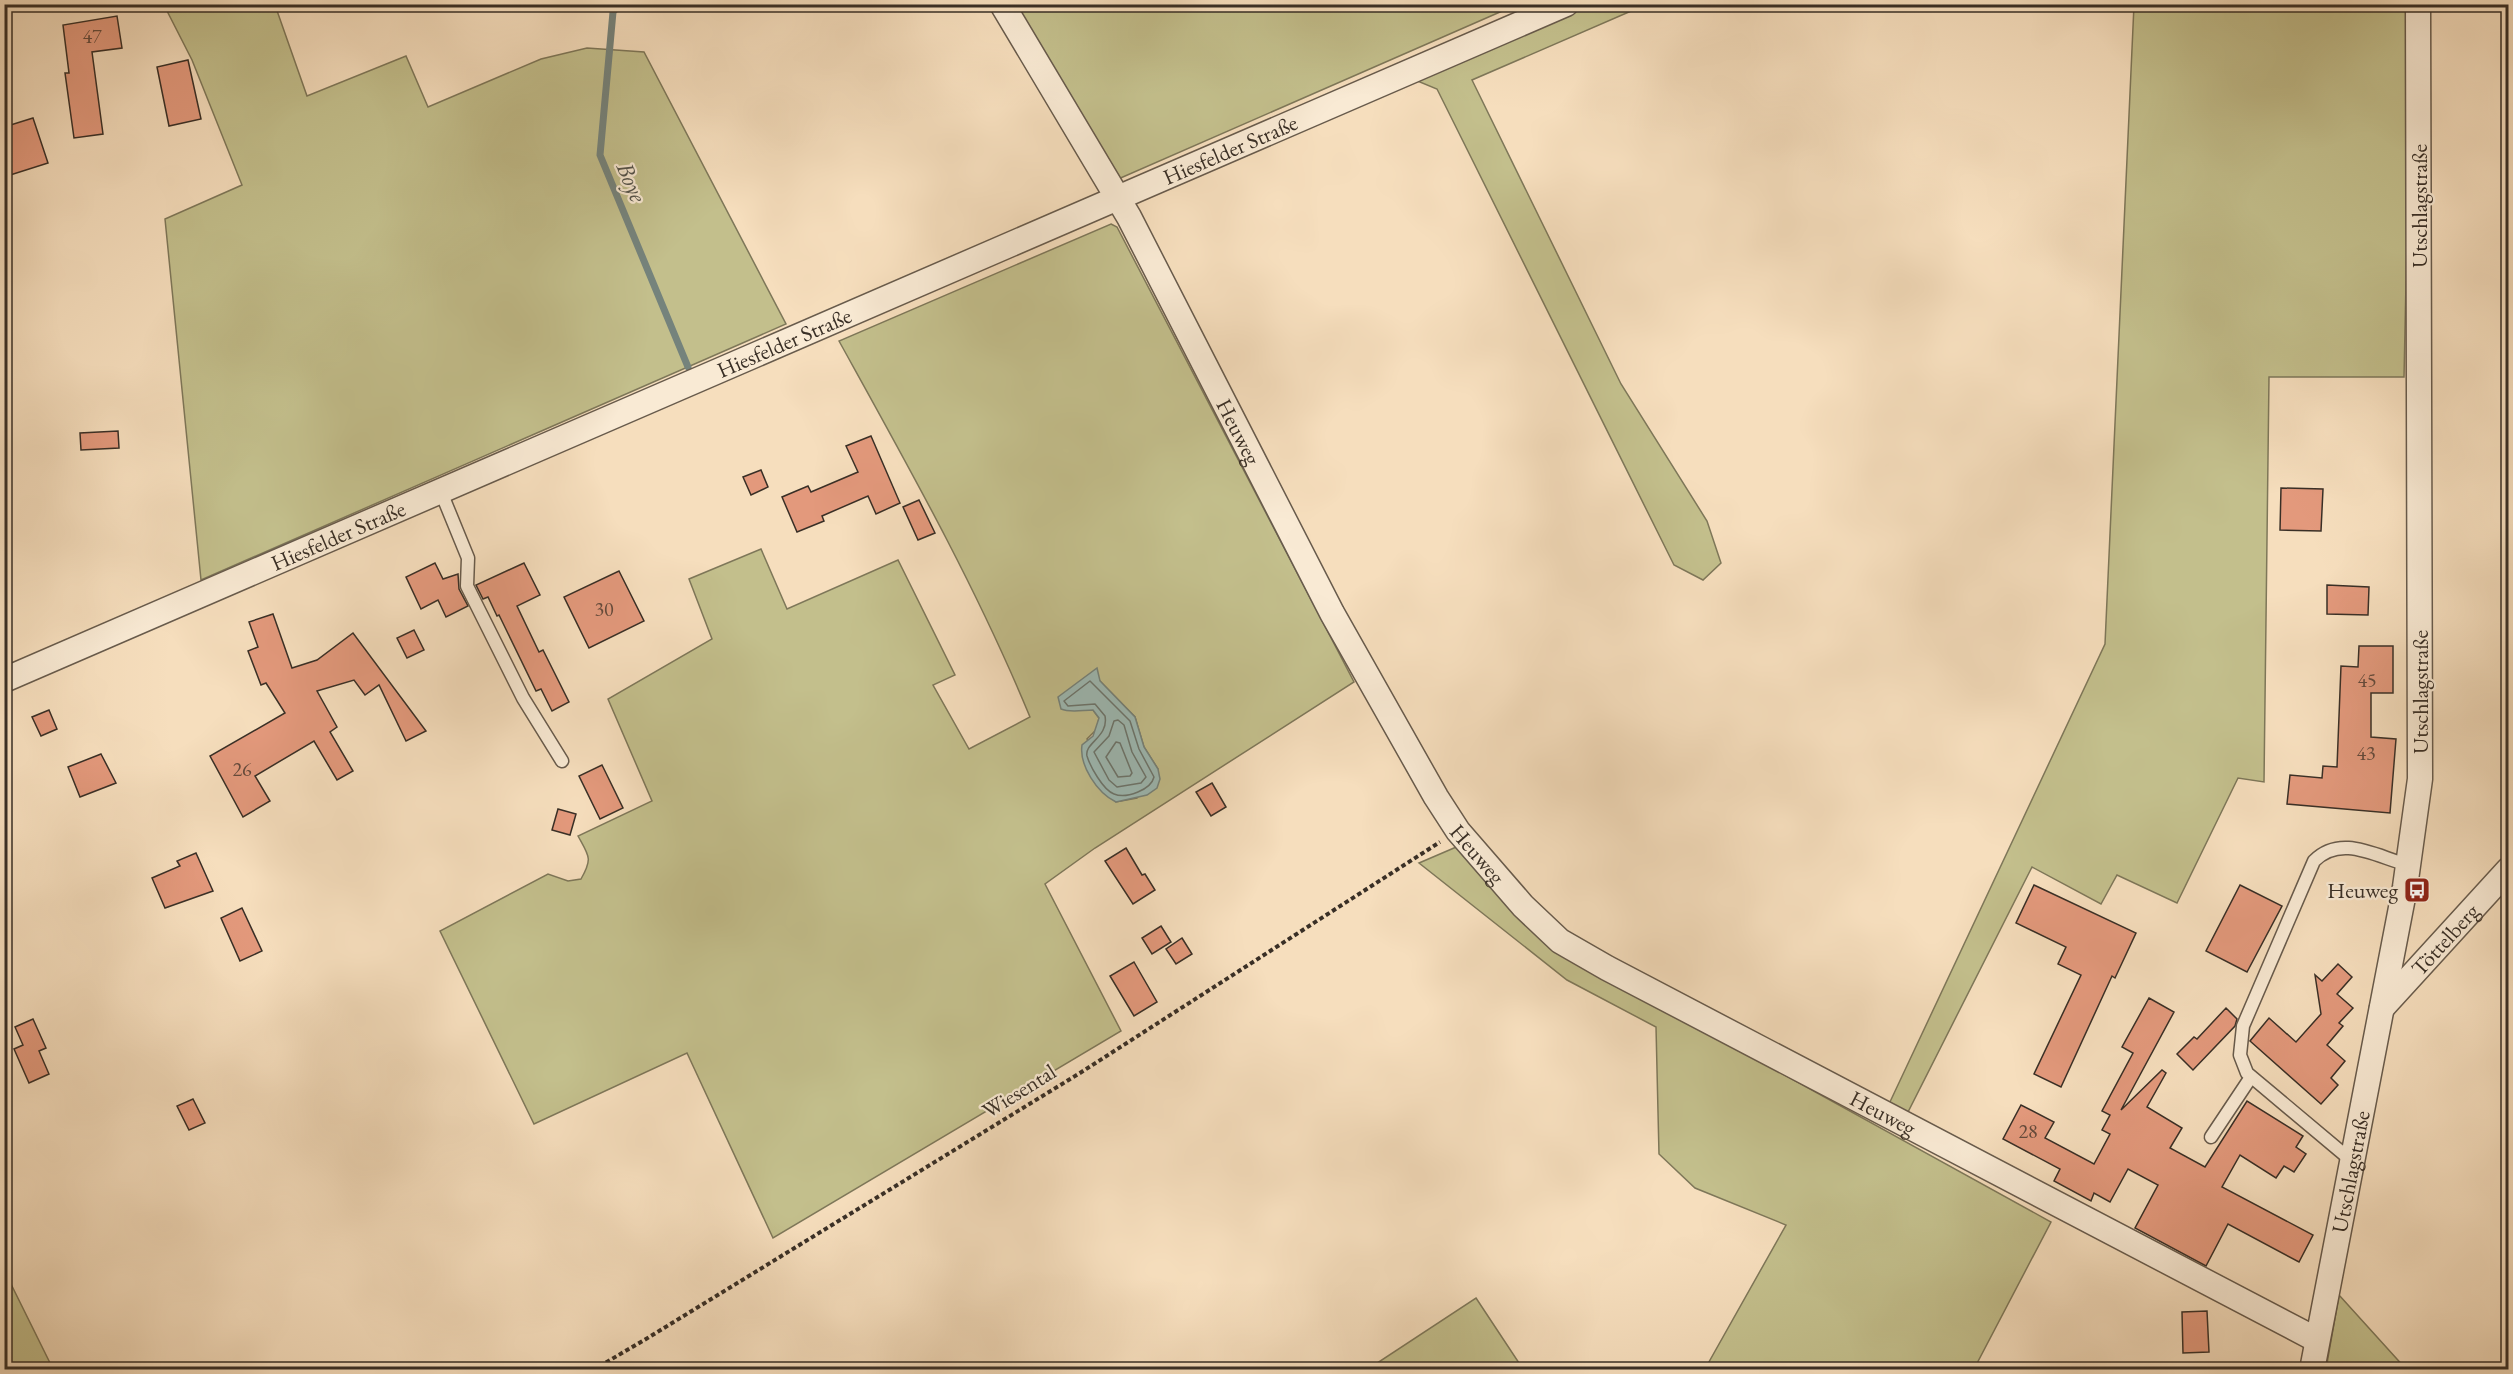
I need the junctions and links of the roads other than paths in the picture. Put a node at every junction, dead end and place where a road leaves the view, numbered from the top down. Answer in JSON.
{"nodes":[{"id":1,"x":1002,"y":4,"type":"edge"},
{"id":2,"x":1566,"y":4,"type":"edge"},
{"id":3,"x":2418,"y":4,"type":"edge"},
{"id":4,"x":1115,"y":199,"type":"junction"},
{"id":5,"x":441,"y":492,"type":"junction"},
{"id":6,"x":4,"y":680,"type":"edge"},
{"id":7,"x":562,"y":761,"type":"dead end"},
{"id":8,"x":2408,"y":865,"type":"junction"},
{"id":9,"x":2508,"y":870,"type":"edge"},
{"id":10,"x":2382,"y":1008,"type":"junction"},
{"id":11,"x":2251,"y":1077,"type":"junction"},
{"id":12,"x":2211,"y":1137,"type":"dead end"},
{"id":13,"x":2352,"y":1161,"type":"junction"},
{"id":14,"x":2317,"y":1340,"type":"junction"},
{"id":15,"x":2312,"y":1370,"type":"edge"}],
"edges":[{"from":1,"to":4,"type":"street","name":"Heuweg"},
{"from":2,"to":4,"type":"street","name":"Hiesfelder Straße"},
{"from":3,"to":8,"type":"street","name":"Utschlagstraße"},
{"from":4,"to":5,"type":"street","name":"Hiesfelder Straße"},
{"from":4,"to":14,"type":"street","name":"Heuweg"},
{"from":5,"to":6,"type":"street","name":"Hiesfelder Straße"},
{"from":5,"to":7,"type":"lane"},
{"from":8,"to":10,"type":"street","name":"Utschlagstraße"},
{"from":8,"to":11,"type":"lane"},
{"from":9,"to":10,"type":"street","name":"Töttelberg"},
{"from":10,"to":13,"type":"street","name":"Utschlagstraße"},
{"from":11,"to":12,"type":"lane"},
{"from":11,"to":13,"type":"lane"},
{"from":13,"to":14,"type":"street","name":"Utschlagstraße"},
{"from":14,"to":15,"type":"street","name":"Utschlagstraße"}]}
